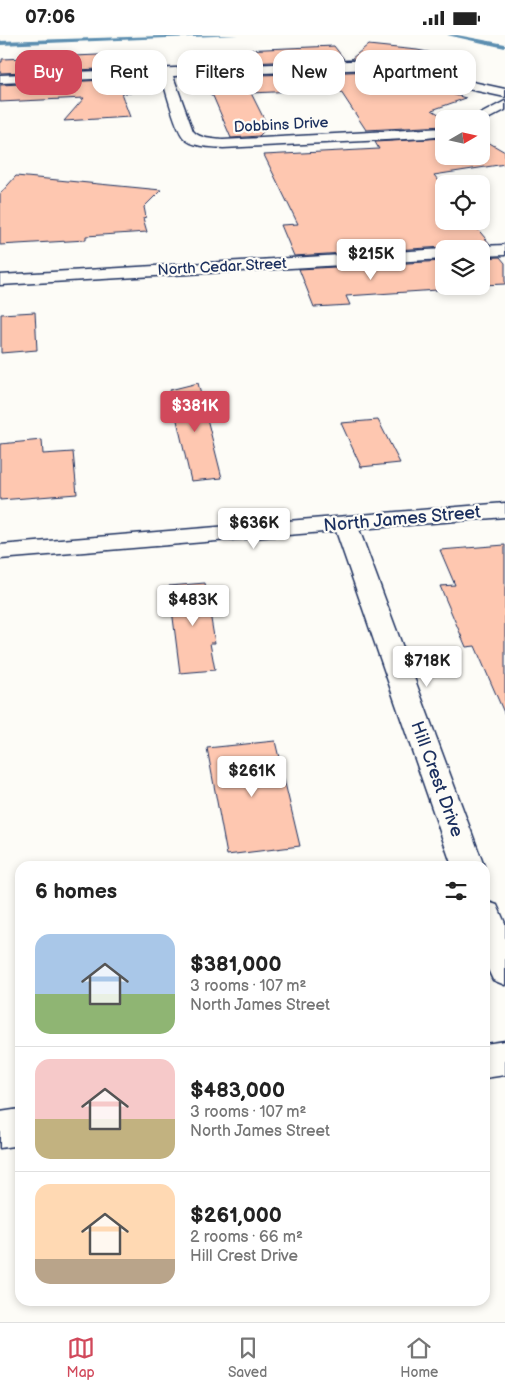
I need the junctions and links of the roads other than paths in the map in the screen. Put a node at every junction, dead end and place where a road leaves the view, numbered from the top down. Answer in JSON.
{"nodes":[{"id":1,"x":167,"y":72,"type":"edge"},
{"id":2,"x":92,"y":75,"type":"edge"},
{"id":3,"x":167,"y":75,"type":"edge"},
{"id":4,"x":0,"y":79,"type":"edge"},
{"id":5,"x":505,"y":93,"type":"edge"},
{"id":6,"x":505,"y":105,"type":"edge"},
{"id":7,"x":490,"y":112,"type":"edge"},
{"id":8,"x":435,"y":132,"type":"edge"},
{"id":9,"x":505,"y":250,"type":"edge"},
{"id":10,"x":490,"y":251,"type":"edge"},
{"id":11,"x":435,"y":254,"type":"edge"},
{"id":12,"x":0,"y":280,"type":"edge"},
{"id":13,"x":505,"y":510,"type":"edge"},
{"id":14,"x":345,"y":523,"type":"junction"},
{"id":15,"x":0,"y":552,"type":"edge"},
{"id":16,"x":466,"y":861,"type":"edge"},
{"id":17,"x":490,"y":928,"type":"edge"},
{"id":18,"x":505,"y":969,"type":"edge"},
{"id":19,"x":505,"y":1058,"type":"edge"},
{"id":20,"x":490,"y":1060,"type":"edge"},
{"id":21,"x":15,"y":1128,"type":"edge"},
{"id":22,"x":0,"y":1130,"type":"edge"}],
"edges":[{"from":1,"to":5,"type":"street"},
{"from":2,"to":4,"type":"street"},
{"from":3,"to":8,"type":"street","name":"Dobbins Drive"},
{"from":6,"to":7,"type":"street"},
{"from":9,"to":10,"type":"street"},
{"from":11,"to":12,"type":"street","name":"North Cedar Street"},
{"from":13,"to":14,"type":"street","name":"North James Street"},
{"from":14,"to":15,"type":"street","name":"North James Street"},
{"from":14,"to":16,"type":"street","name":"Hill Crest Drive"},
{"from":17,"to":18,"type":"street"},
{"from":19,"to":20,"type":"street"},
{"from":21,"to":22,"type":"street"}]}
